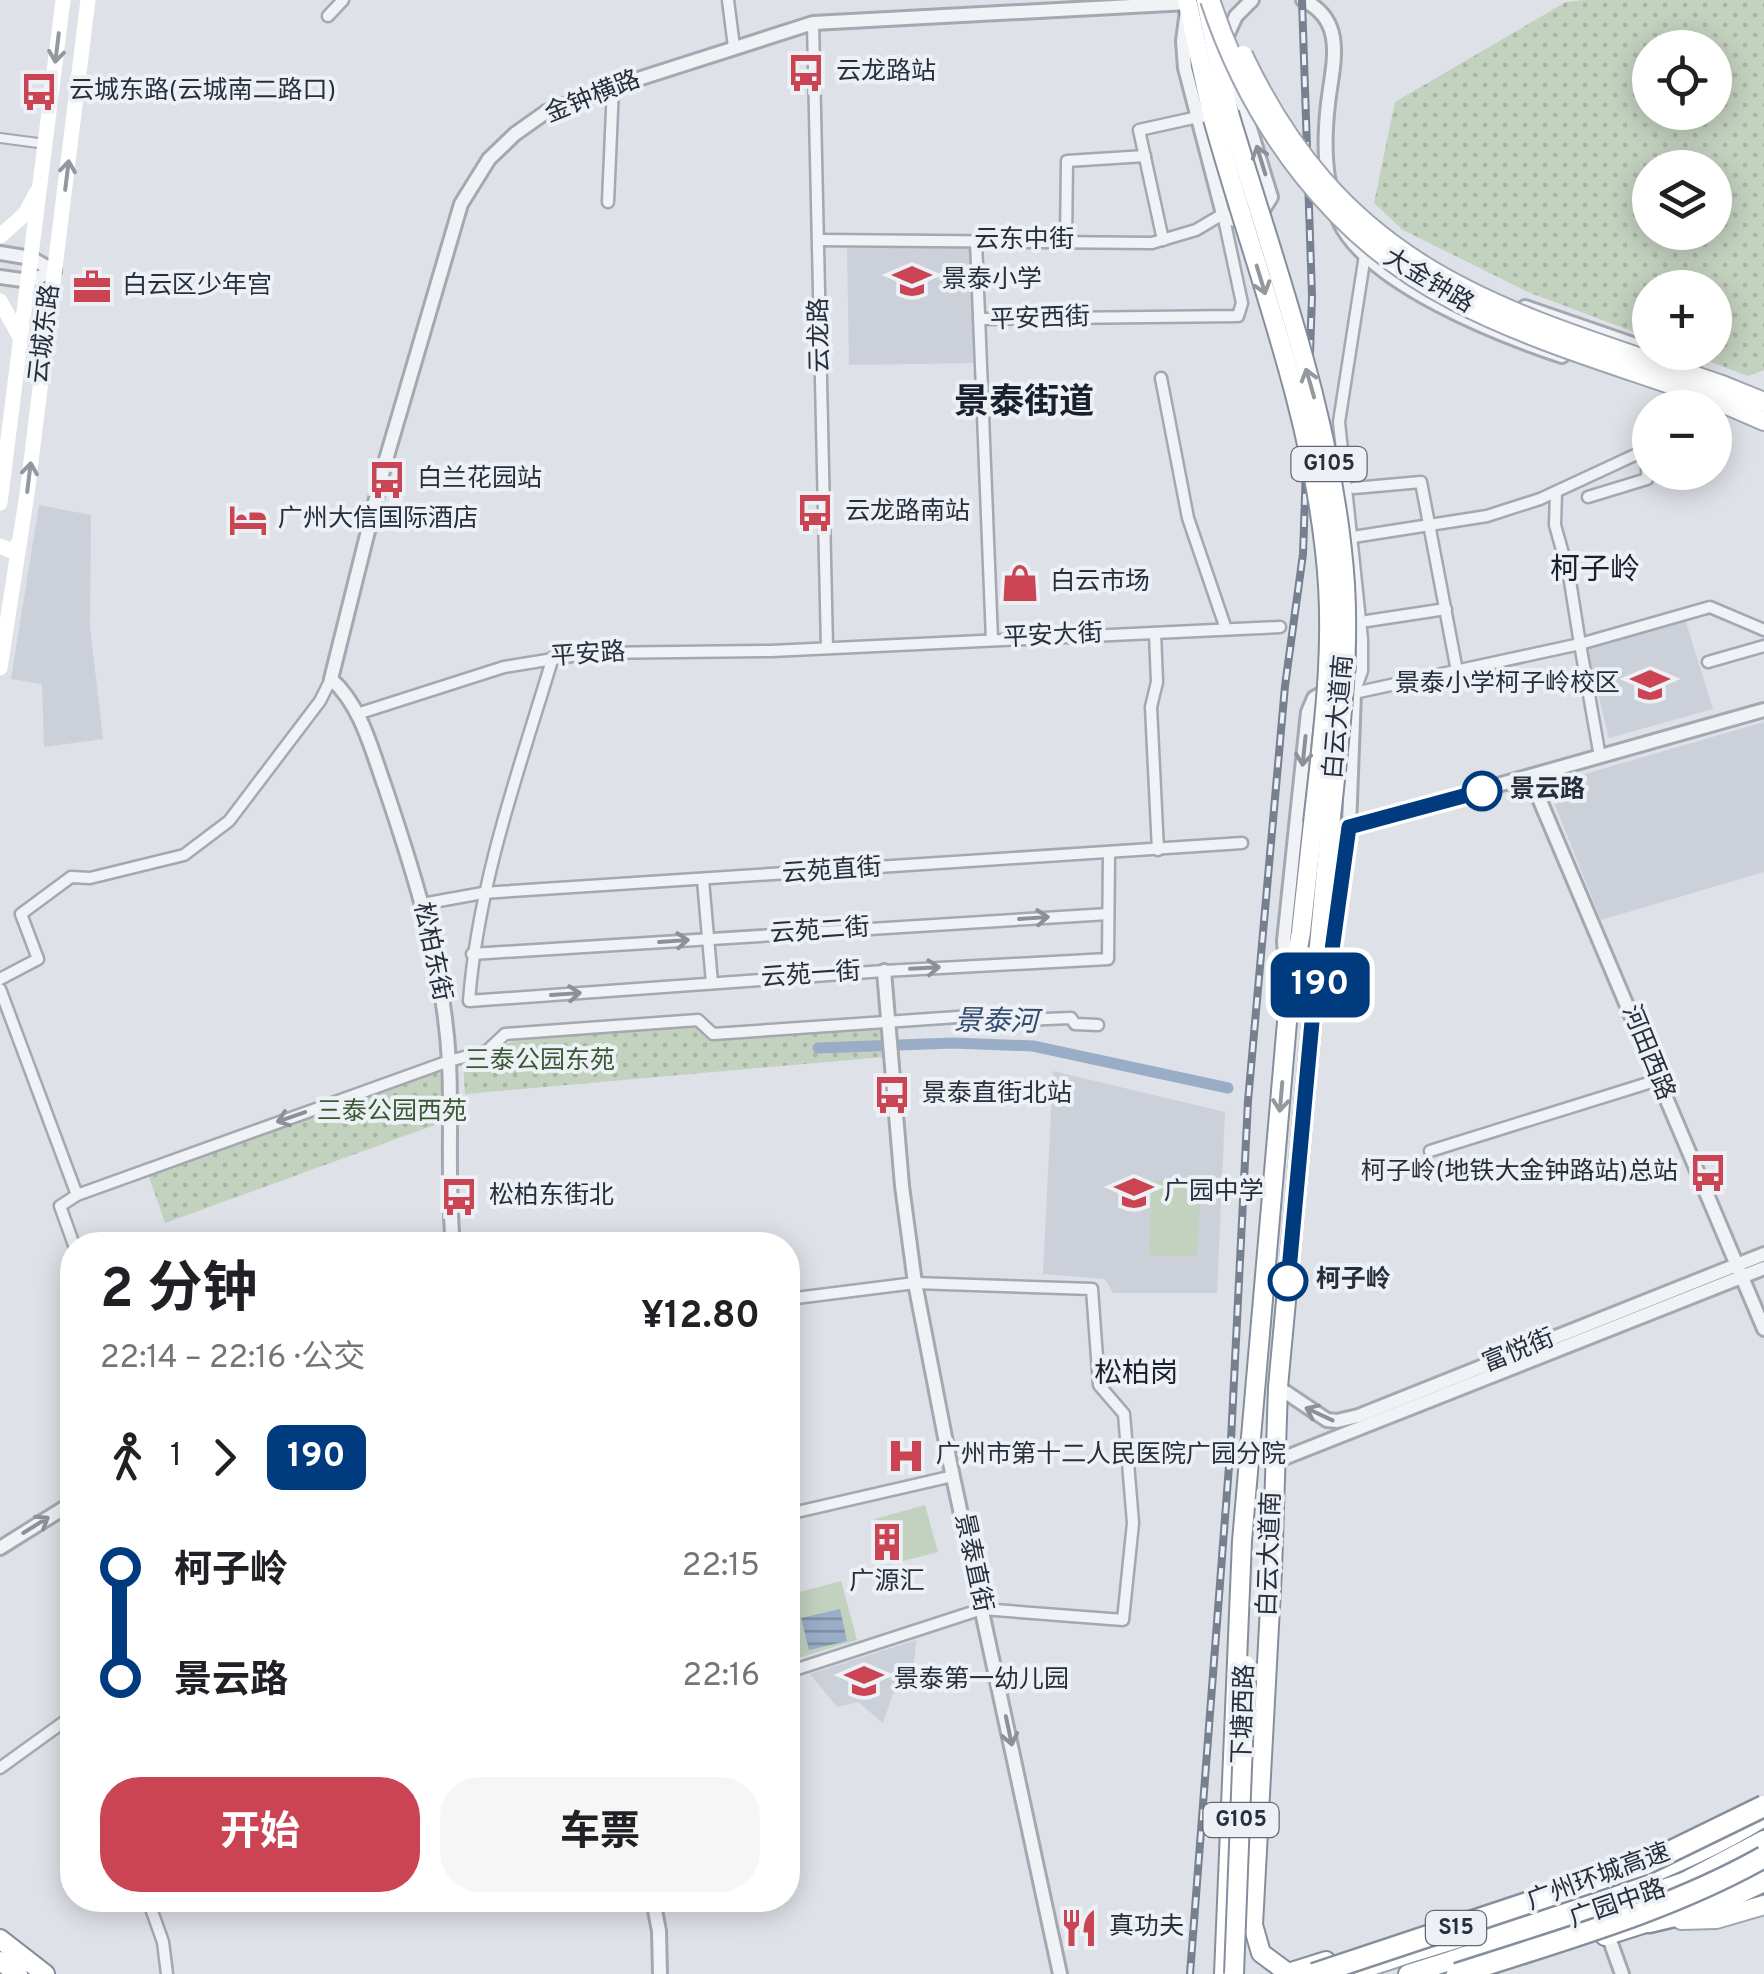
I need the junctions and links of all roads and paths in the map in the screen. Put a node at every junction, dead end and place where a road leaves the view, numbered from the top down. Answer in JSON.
{"nodes":[{"id":1,"x":63,"y":0,"type":"edge"},
{"id":2,"x":88,"y":0,"type":"edge"},
{"id":3,"x":343,"y":0,"type":"edge"},
{"id":4,"x":728,"y":0,"type":"edge"},
{"id":5,"x":1222,"y":0,"type":"edge"},
{"id":6,"x":1252,"y":0,"type":"edge"},
{"id":7,"x":1303,"y":0,"type":"edge"},
{"id":8,"x":1200,"y":1,"type":"edge"},
{"id":9,"x":328,"y":16,"type":"dead end"},
{"id":10,"x":813,"y":22,"type":"junction"},
{"id":11,"x":1224,"y":42,"type":"junction"},
{"id":12,"x":734,"y":47,"type":"junction"},
{"id":13,"x":613,"y":87,"type":"junction"},
{"id":14,"x":1213,"y":116,"type":"junction"},
{"id":15,"x":0,"y":138,"type":"edge"},
{"id":16,"x":46,"y":144,"type":"junction"},
{"id":17,"x":1145,"y":156,"type":"junction"},
{"id":18,"x":1326,"y":167,"type":"junction"},
{"id":19,"x":40,"y":185,"type":"junction"},
{"id":20,"x":608,"y":202,"type":"dead end"},
{"id":21,"x":1223,"y":214,"type":"junction"},
{"id":22,"x":0,"y":236,"type":"edge"},
{"id":23,"x":819,"y":240,"type":"junction"},
{"id":24,"x":1066,"y":240,"type":"junction"},
{"id":25,"x":1163,"y":240,"type":"junction"},
{"id":26,"x":976,"y":242,"type":"junction"},
{"id":27,"x":0,"y":253,"type":"edge"},
{"id":28,"x":1365,"y":255,"type":"junction"},
{"id":29,"x":31,"y":258,"type":"junction"},
{"id":30,"x":54,"y":271,"type":"junction"},
{"id":31,"x":0,"y":277,"type":"edge"},
{"id":32,"x":28,"y":281,"type":"junction"},
{"id":33,"x":0,"y":301,"type":"edge"},
{"id":34,"x":979,"y":319,"type":"junction"},
{"id":35,"x":21,"y":340,"type":"junction"},
{"id":36,"x":1632,"y":344,"type":"edge"},
{"id":37,"x":1696,"y":370,"type":"edge"},
{"id":38,"x":1161,"y":378,"type":"dead end"},
{"id":39,"x":1657,"y":390,"type":"edge"},
{"id":40,"x":1711,"y":390,"type":"edge"},
{"id":41,"x":1712,"y":390,"type":"edge"},
{"id":42,"x":1715,"y":390,"type":"edge"},
{"id":43,"x":1732,"y":395,"type":"edge"},
{"id":44,"x":1732,"y":401,"type":"edge"},
{"id":45,"x":1764,"y":402,"type":"edge"},
{"id":46,"x":1764,"y":421,"type":"edge"},
{"id":47,"x":1632,"y":456,"type":"edge"},
{"id":48,"x":1632,"y":484,"type":"edge"},
{"id":49,"x":1354,"y":488,"type":"dead end"},
{"id":50,"x":1556,"y":492,"type":"junction"},
{"id":51,"x":1588,"y":498,"type":"dead end"},
{"id":52,"x":0,"y":503,"type":"edge"},
{"id":53,"x":1428,"y":524,"type":"junction"},
{"id":54,"x":1353,"y":537,"type":"junction"},
{"id":55,"x":20,"y":542,"type":"junction"},
{"id":56,"x":0,"y":546,"type":"edge"},
{"id":57,"x":3,"y":607,"type":"edge"},
{"id":58,"x":1446,"y":609,"type":"junction"},
{"id":59,"x":1364,"y":620,"type":"junction"},
{"id":60,"x":1313,"y":623,"type":"dead end"},
{"id":61,"x":1280,"y":627,"type":"dead end"},
{"id":62,"x":1226,"y":629,"type":"junction"},
{"id":63,"x":1764,"y":630,"type":"edge"},
{"id":64,"x":1155,"y":632,"type":"junction"},
{"id":65,"x":992,"y":640,"type":"junction"},
{"id":66,"x":1580,"y":644,"type":"junction"},
{"id":67,"x":1764,"y":646,"type":"edge"},
{"id":68,"x":827,"y":648,"type":"junction"},
{"id":69,"x":553,"y":657,"type":"junction"},
{"id":70,"x":1708,"y":662,"type":"dead end"},
{"id":71,"x":0,"y":668,"type":"edge"},
{"id":72,"x":1457,"y":671,"type":"junction"},
{"id":73,"x":330,"y":680,"type":"junction"},
{"id":74,"x":1354,"y":693,"type":"junction"},
{"id":75,"x":1764,"y":710,"type":"edge"},
{"id":76,"x":356,"y":714,"type":"junction"},
{"id":77,"x":1600,"y":756,"type":"junction"},
{"id":78,"x":1530,"y":777,"type":"junction"},
{"id":79,"x":1331,"y":826,"type":"junction"},
{"id":80,"x":1242,"y":843,"type":"dead end"},
{"id":81,"x":1158,"y":850,"type":"junction"},
{"id":82,"x":1109,"y":854,"type":"junction"},
{"id":83,"x":702,"y":880,"type":"junction"},
{"id":84,"x":483,"y":894,"type":"junction"},
{"id":85,"x":422,"y":904,"type":"junction"},
{"id":86,"x":1108,"y":914,"type":"junction"},
{"id":87,"x":708,"y":939,"type":"junction"},
{"id":88,"x":472,"y":954,"type":"junction"},
{"id":89,"x":884,"y":970,"type":"junction"},
{"id":90,"x":0,"y":979,"type":"edge"},
{"id":91,"x":712,"y":983,"type":"junction"},
{"id":92,"x":0,"y":990,"type":"edge"},
{"id":93,"x":1289,"y":1000,"type":"junction"},
{"id":94,"x":888,"y":1021,"type":"junction"},
{"id":95,"x":1098,"y":1025,"type":"dead end"},
{"id":96,"x":449,"y":1061,"type":"junction"},
{"id":97,"x":1658,"y":1080,"type":"junction"},
{"id":98,"x":1430,"y":1150,"type":"dead end"},
{"id":99,"x":76,"y":1195,"type":"junction"},
{"id":100,"x":69,"y":1232,"type":"edge"},
{"id":101,"x":452,"y":1232,"type":"edge"},
{"id":102,"x":1764,"y":1254,"type":"edge"},
{"id":103,"x":1764,"y":1268,"type":"edge"},
{"id":104,"x":1738,"y":1272,"type":"junction"},
{"id":105,"x":916,"y":1283,"type":"junction"},
{"id":106,"x":800,"y":1298,"type":"edge"},
{"id":107,"x":1764,"y":1329,"type":"edge"},
{"id":108,"x":1278,"y":1387,"type":"junction"},
{"id":109,"x":1250,"y":1454,"type":"junction"},
{"id":110,"x":1274,"y":1462,"type":"junction"},
{"id":111,"x":953,"y":1476,"type":"junction"},
{"id":112,"x":60,"y":1510,"type":"edge"},
{"id":113,"x":800,"y":1511,"type":"edge"},
{"id":114,"x":0,"y":1548,"type":"edge"},
{"id":115,"x":982,"y":1609,"type":"junction"},
{"id":116,"x":1252,"y":1666,"type":"junction"},
{"id":117,"x":800,"y":1668,"type":"edge"},
{"id":118,"x":60,"y":1725,"type":"edge"},
{"id":119,"x":0,"y":1768,"type":"edge"},
{"id":120,"x":1764,"y":1795,"type":"edge"},
{"id":121,"x":1764,"y":1806,"type":"edge"},
{"id":122,"x":1764,"y":1817,"type":"edge"},
{"id":123,"x":1764,"y":1840,"type":"edge"},
{"id":124,"x":1675,"y":1842,"type":"junction"},
{"id":125,"x":1764,"y":1857,"type":"edge"},
{"id":126,"x":1643,"y":1877,"type":"junction"},
{"id":127,"x":1764,"y":1881,"type":"edge"},
{"id":128,"x":1684,"y":1882,"type":"junction"},
{"id":129,"x":1764,"y":1905,"type":"edge"},
{"id":130,"x":152,"y":1912,"type":"edge"},
{"id":131,"x":656,"y":1912,"type":"edge"},
{"id":132,"x":1591,"y":1916,"type":"junction"},
{"id":133,"x":1649,"y":1922,"type":"junction"},
{"id":134,"x":1253,"y":1924,"type":"junction"},
{"id":135,"x":1224,"y":1927,"type":"junction"},
{"id":136,"x":1608,"y":1935,"type":"junction"},
{"id":137,"x":0,"y":1939,"type":"edge"},
{"id":138,"x":1365,"y":1948,"type":"junction"},
{"id":139,"x":1417,"y":1951,"type":"junction"},
{"id":140,"x":0,"y":1960,"type":"edge"},
{"id":141,"x":1455,"y":1967,"type":"edge"},
{"id":142,"x":1494,"y":1972,"type":"edge"},
{"id":143,"x":18,"y":1974,"type":"edge"},
{"id":144,"x":45,"y":1974,"type":"edge"},
{"id":145,"x":168,"y":1974,"type":"edge"},
{"id":146,"x":660,"y":1974,"type":"edge"},
{"id":147,"x":1060,"y":1974,"type":"edge"},
{"id":148,"x":1224,"y":1974,"type":"edge"},
{"id":149,"x":1234,"y":1974,"type":"edge"},
{"id":150,"x":1244,"y":1974,"type":"edge"},
{"id":151,"x":1287,"y":1974,"type":"edge"},
{"id":152,"x":1314,"y":1974,"type":"edge"},
{"id":153,"x":1346,"y":1974,"type":"edge"},
{"id":154,"x":1408,"y":1974,"type":"edge"},
{"id":155,"x":1622,"y":1974,"type":"edge"}],
"edges":[{"from":1,"to":16,"type":"main road","name":"云城东路","one_way":true},
{"from":30,"to":2,"type":"main road","name":"云城东路","one_way":true},
{"from":3,"to":9,"type":"street"},
{"from":4,"to":12,"type":"street"},
{"from":5,"to":41,"type":"main road","name":"大金钟路","bridge":true},
{"from":6,"to":11,"type":"street"},
{"from":7,"to":18,"type":"street"},
{"from":8,"to":10,"type":"street","name":"金钟横路"},
{"from":8,"to":11,"type":"street"},
{"from":8,"to":14,"type":"main road","name":"白云大道南","number":"G105"},
{"from":8,"to":40,"type":"main road","name":"大金钟路","bridge":true},
{"from":10,"to":12,"type":"street","name":"金钟横路"},
{"from":10,"to":23,"type":"street","name":"云龙路"},
{"from":21,"to":11,"type":"street","one_way":true},
{"from":12,"to":13,"type":"street","name":"金钟横路"},
{"from":13,"to":20,"type":"street"},
{"from":13,"to":73,"type":"street","name":"金钟横路"},
{"from":14,"to":17,"type":"street"},
{"from":14,"to":21,"type":"street"},
{"from":14,"to":79,"type":"main road","name":"白云大道南","number":"G105","bridge":true},
{"from":15,"to":16,"type":"street"},
{"from":16,"to":19,"type":"main road","name":"云城东路"},
{"from":17,"to":24,"type":"street"},
{"from":17,"to":25,"type":"street"},
{"from":18,"to":28,"type":"street"},
{"from":18,"to":36,"type":"street"},
{"from":19,"to":22,"type":"main road"},
{"from":19,"to":29,"type":"main road","name":"云城东路"},
{"from":21,"to":25,"type":"street","name":"云东中街"},
{"from":21,"to":34,"type":"street","name":"平安西街"},
{"from":23,"to":26,"type":"street","name":"云东中街"},
{"from":23,"to":68,"type":"street","name":"云龙路"},
{"from":24,"to":25,"type":"street","name":"云东中街"},
{"from":24,"to":26,"type":"street","name":"云东中街"},
{"from":26,"to":34,"type":"street"},
{"from":27,"to":29,"type":"street"},
{"from":28,"to":39,"type":"street"},
{"from":28,"to":54,"type":"street"},
{"from":29,"to":30,"type":"street"},
{"from":29,"to":32,"type":"main road","name":"云城东路"},
{"from":30,"to":32,"type":"street"},
{"from":55,"to":30,"type":"main road","name":"云城东路","one_way":true},
{"from":31,"to":32,"type":"street"},
{"from":32,"to":35,"type":"main road","name":"云城东路"},
{"from":33,"to":35,"type":"main road"},
{"from":34,"to":65,"type":"street","name":"平安西街"},
{"from":35,"to":52,"type":"main road","name":"云城东路"},
{"from":37,"to":42,"type":"street"},
{"from":38,"to":62,"type":"street"},
{"from":43,"to":45,"type":"main road","name":"大金钟路"},
{"from":44,"to":46,"type":"main road","name":"大金钟路"},
{"from":47,"to":50,"type":"street"},
{"from":48,"to":51,"type":"street"},
{"from":49,"to":53,"type":"street"},
{"from":50,"to":53,"type":"street"},
{"from":50,"to":66,"type":"street"},
{"from":53,"to":54,"type":"street"},
{"from":53,"to":58,"type":"street"},
{"from":54,"to":59,"type":"street"},
{"from":55,"to":56,"type":"main road"},
{"from":55,"to":57,"type":"main road","name":"云城东路"},
{"from":57,"to":71,"type":"main road","name":"云城东路"},
{"from":58,"to":59,"type":"street"},
{"from":58,"to":72,"type":"street"},
{"from":59,"to":60,"type":"street"},
{"from":59,"to":74,"type":"street"},
{"from":61,"to":62,"type":"street","name":"平安大街"},
{"from":62,"to":64,"type":"street","name":"平安大街"},
{"from":63,"to":66,"type":"street"},
{"from":64,"to":65,"type":"street","name":"平安大街"},
{"from":64,"to":81,"type":"street"},
{"from":65,"to":68,"type":"street","name":"平安大街"},
{"from":66,"to":72,"type":"street"},
{"from":66,"to":77,"type":"street"},
{"from":67,"to":70,"type":"street"},
{"from":68,"to":69,"type":"street","name":"平安路"},
{"from":69,"to":76,"type":"street","name":"平安路"},
{"from":69,"to":84,"type":"street"},
{"from":72,"to":74,"type":"street"},
{"from":73,"to":76,"type":"street","name":"松柏东街"},
{"from":73,"to":90,"type":"street"},
{"from":74,"to":79,"type":"street"},
{"from":74,"to":93,"type":"street","one_way":true},
{"from":75,"to":77,"type":"street"},
{"from":76,"to":85,"type":"street","name":"松柏东街"},
{"from":77,"to":78,"type":"street"},
{"from":78,"to":79,"type":"street"},
{"from":78,"to":97,"type":"street","name":"河田西路"},
{"from":79,"to":93,"type":"main road","name":"白云大道南","number":"G105"},
{"from":79,"to":108,"type":"main road","name":"白云大道南","number":"G105"},
{"from":80,"to":81,"type":"street","name":"云苑直街"},
{"from":81,"to":82,"type":"street","name":"云苑直街"},
{"from":82,"to":83,"type":"street","name":"云苑直街"},
{"from":82,"to":86,"type":"street"},
{"from":83,"to":84,"type":"street","name":"云苑直街"},
{"from":83,"to":87,"type":"street"},
{"from":84,"to":85,"type":"street","name":"云苑直街"},
{"from":84,"to":88,"type":"street"},
{"from":85,"to":96,"type":"street","name":"松柏东街"},
{"from":87,"to":86,"type":"street","name":"云苑二街","one_way":true},
{"from":89,"to":86,"type":"street","name":"云苑一街","one_way":true},
{"from":88,"to":87,"type":"street","name":"云苑二街","one_way":true},
{"from":87,"to":91,"type":"street"},
{"from":88,"to":91,"type":"street","name":"云苑一街","one_way":true},
{"from":89,"to":91,"type":"street","name":"云苑一街"},
{"from":89,"to":94,"type":"street","name":"景泰直街"},
{"from":92,"to":99,"type":"street"},
{"from":93,"to":109,"type":"main road","name":"白云大道南","number":"G105","one_way":true},
{"from":94,"to":95,"type":"street"},
{"from":94,"to":96,"type":"street"},
{"from":94,"to":105,"type":"street","name":"景泰直街"},
{"from":96,"to":99,"type":"street","one_way":true},
{"from":96,"to":101,"type":"street","name":"松柏东街"},
{"from":97,"to":98,"type":"street"},
{"from":97,"to":104,"type":"street","name":"河田西路"},
{"from":99,"to":100,"type":"street"},
{"from":102,"to":104,"type":"street","name":"富悦街"},
{"from":103,"to":104,"type":"street","name":"富悦街"},
{"from":104,"to":107,"type":"street","name":"河田西路"},
{"from":104,"to":108,"type":"street","name":"富悦街","one_way":true},
{"from":104,"to":110,"type":"street","name":"富悦街"},
{"from":105,"to":106,"type":"street"},
{"from":105,"to":111,"type":"street","name":"景泰直街"},
{"from":105,"to":115,"type":"street"},
{"from":108,"to":110,"type":"main road","name":"白云大道南","number":"G105"},
{"from":109,"to":116,"type":"main road","name":"下塘西路","number":"G105"},
{"from":109,"to":135,"type":"main road","name":"白云大道南"},
{"from":110,"to":116,"type":"main road","name":"下塘西路","number":"G105"},
{"from":110,"to":134,"type":"main road","name":"白云大道南"},
{"from":111,"to":113,"type":"street"},
{"from":111,"to":115,"type":"street","name":"景泰直街"},
{"from":114,"to":112,"type":"street","one_way":true},
{"from":115,"to":117,"type":"street"},
{"from":115,"to":147,"type":"street","name":"景泰直街","one_way":true},
{"from":116,"to":149,"type":"main road","name":"下塘西路","number":"G105","bridge":true},
{"from":116,"to":150,"type":"main road","name":"下塘西路","number":"G105"},
{"from":118,"to":119,"type":"street"},
{"from":120,"to":124,"type":"main road"},
{"from":121,"to":152,"type":"highway","name":"广州环城高速","number":"S15","bridge":true},
{"from":122,"to":126,"type":"main road","name":"广园中路"},
{"from":123,"to":128,"type":"main road","name":"广园中路"},
{"from":124,"to":126,"type":"main road"},
{"from":124,"to":138,"type":"main road"},
{"from":125,"to":141,"type":"highway","name":"广州环城高速","number":"S15","bridge":true},
{"from":126,"to":139,"type":"main road","name":"广园中路"},
{"from":127,"to":133,"type":"highway"},
{"from":128,"to":132,"type":"main road","name":"广园中路"},
{"from":128,"to":133,"type":"main road"},
{"from":129,"to":133,"type":"main road"},
{"from":130,"to":145,"type":"street"},
{"from":131,"to":146,"type":"street"},
{"from":132,"to":133,"type":"main road"},
{"from":132,"to":141,"type":"main road","name":"广园中路"},
{"from":133,"to":136,"type":"main road"},
{"from":134,"to":135,"type":"main road"},
{"from":134,"to":151,"type":"main road"},
{"from":135,"to":148,"type":"main road","name":"白云大道南"},
{"from":136,"to":142,"type":"main road"},
{"from":136,"to":155,"type":"street"},
{"from":137,"to":144,"type":"main road"},
{"from":138,"to":139,"type":"main road"},
{"from":138,"to":151,"type":"main road"},
{"from":139,"to":153,"type":"main road","name":"广园中路"},
{"from":140,"to":143,"type":"main road"},
{"from":141,"to":142,"type":"main road"},
{"from":141,"to":154,"type":"main road","name":"广园中路"}]}
